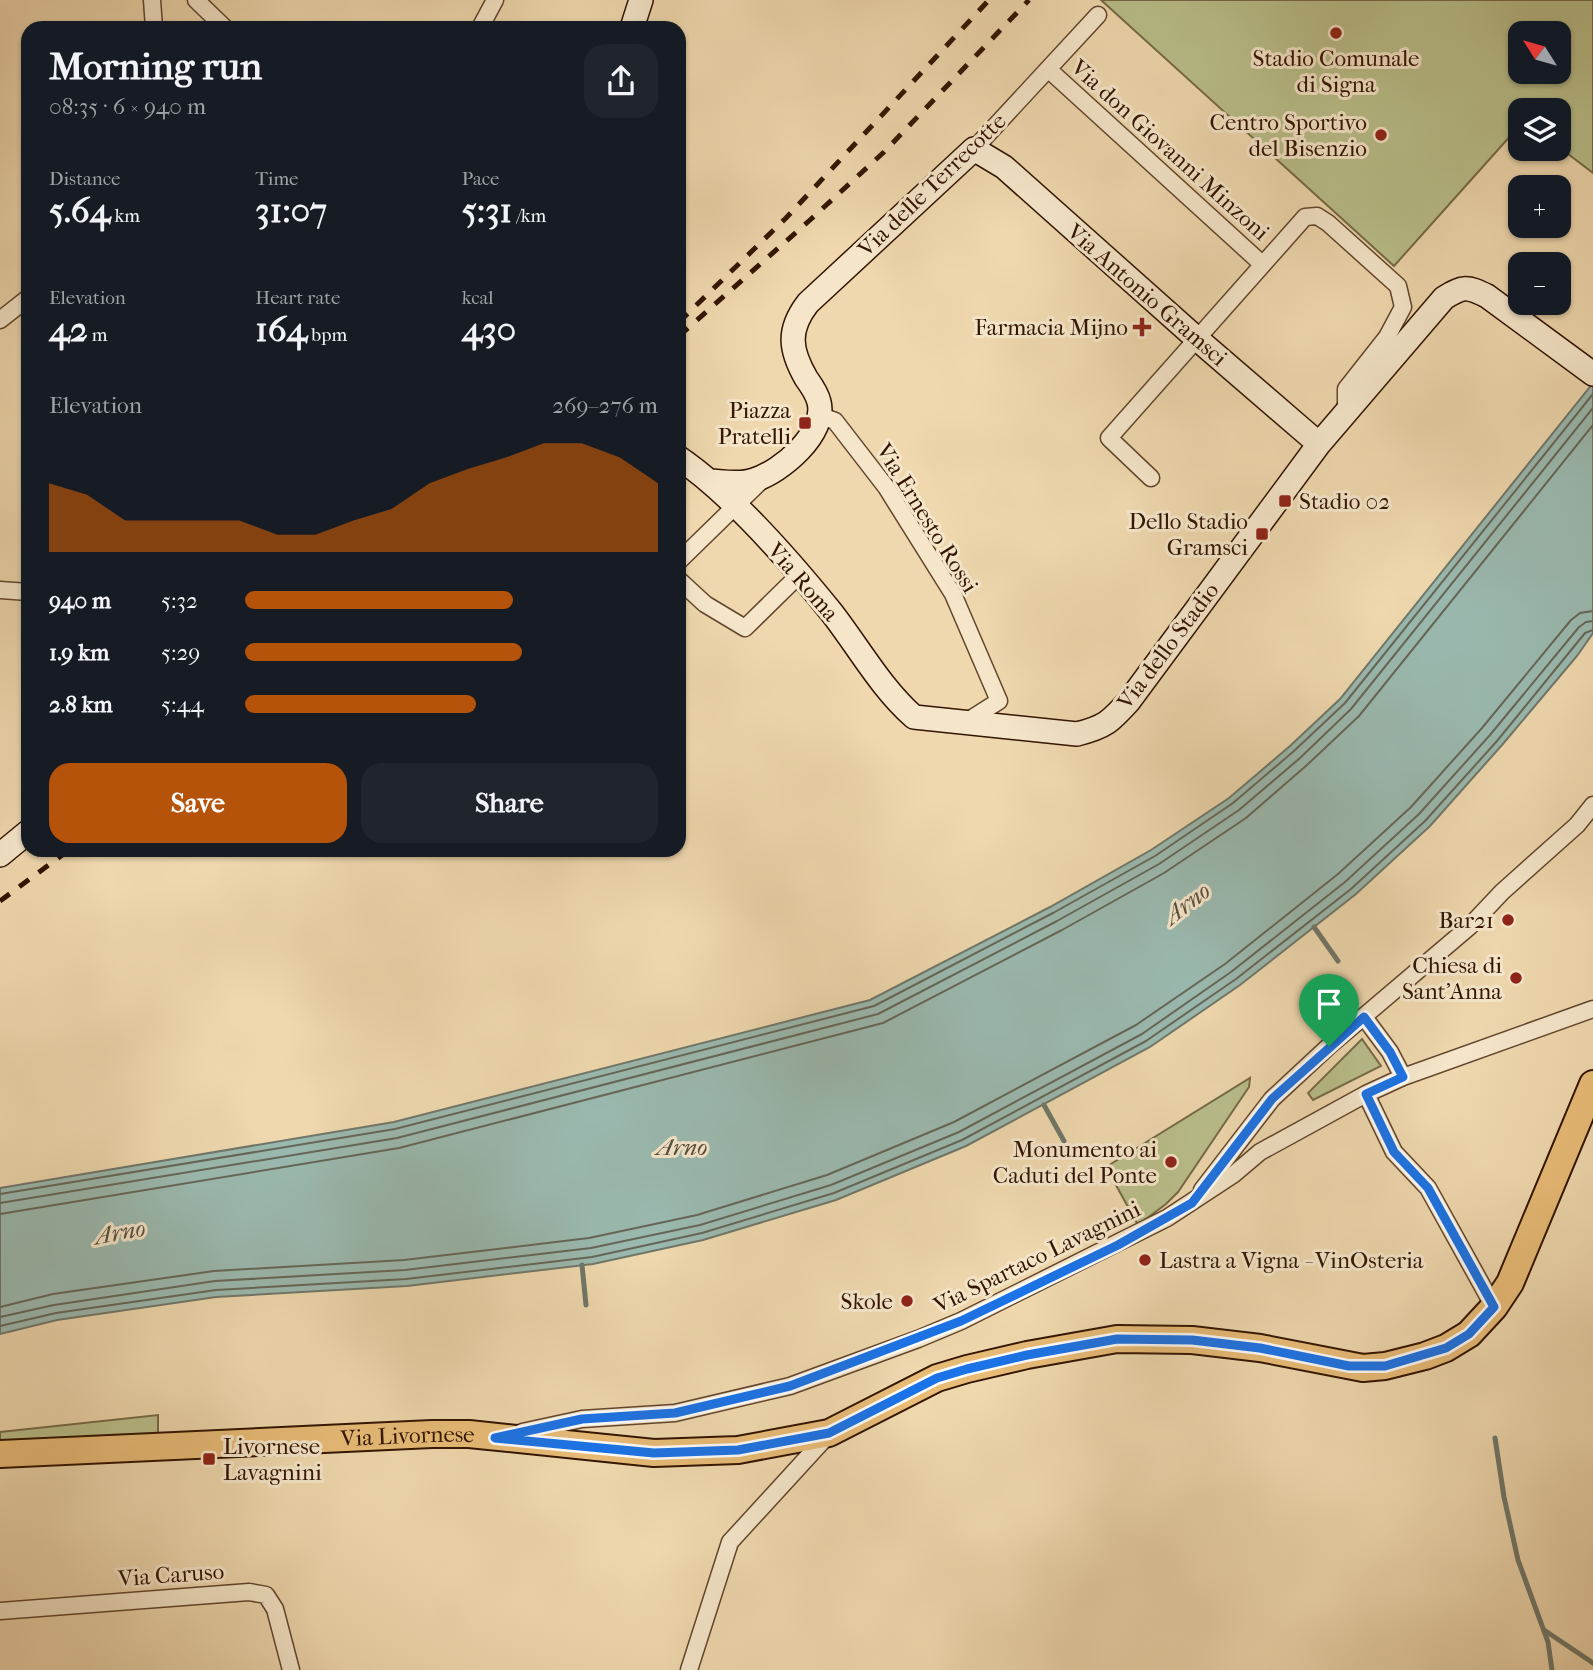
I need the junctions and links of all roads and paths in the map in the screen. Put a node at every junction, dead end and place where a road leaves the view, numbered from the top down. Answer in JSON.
{"nodes":[{"id":1,"x":152,"y":0,"type":"edge"},
{"id":2,"x":196,"y":0,"type":"edge"},
{"id":3,"x":495,"y":0,"type":"edge"},
{"id":4,"x":641,"y":0,"type":"edge"},
{"id":5,"x":1098,"y":15,"type":"dead end"},
{"id":6,"x":154,"y":21,"type":"edge"},
{"id":7,"x":218,"y":21,"type":"edge"},
{"id":8,"x":484,"y":21,"type":"edge"},
{"id":9,"x":634,"y":21,"type":"edge"},
{"id":10,"x":1048,"y":69,"type":"junction"},
{"id":11,"x":974,"y":149,"type":"junction"},
{"id":12,"x":1262,"y":264,"type":"junction"},
{"id":13,"x":21,"y":304,"type":"edge"},
{"id":14,"x":0,"y":320,"type":"edge"},
{"id":15,"x":1196,"y":338,"type":"junction"},
{"id":16,"x":1593,"y":374,"type":"edge"},
{"id":17,"x":1346,"y":411,"type":"junction"},
{"id":18,"x":819,"y":415,"type":"junction"},
{"id":19,"x":1319,"y":444,"type":"junction"},
{"id":20,"x":686,"y":463,"type":"edge"},
{"id":21,"x":767,"y":475,"type":"junction"},
{"id":22,"x":1151,"y":478,"type":"dead end"},
{"id":23,"x":711,"y":481,"type":"junction"},
{"id":24,"x":735,"y":506,"type":"junction"},
{"id":25,"x":686,"y":554,"type":"edge"},
{"id":26,"x":799,"y":575,"type":"junction"},
{"id":27,"x":686,"y":586,"type":"edge"},
{"id":28,"x":0,"y":590,"type":"edge"},
{"id":29,"x":21,"y":592,"type":"edge"},
{"id":30,"x":914,"y":717,"type":"joint"},
{"id":31,"x":966,"y":722,"type":"junction"},
{"id":32,"x":1593,"y":806,"type":"edge"},
{"id":33,"x":21,"y":838,"type":"edge"},
{"id":34,"x":0,"y":855,"type":"edge"},
{"id":35,"x":1593,"y":1009,"type":"edge"},
{"id":36,"x":1364,"y":1017,"type":"junction"},
{"id":37,"x":1403,"y":1077,"type":"junction"},
{"id":38,"x":1593,"y":1084,"type":"edge"},
{"id":39,"x":1366,"y":1094,"type":"junction"},
{"id":40,"x":1192,"y":1203,"type":"junction"},
{"id":41,"x":1494,"y":1307,"type":"junction"},
{"id":42,"x":829,"y":1433,"type":"junction"},
{"id":43,"x":495,"y":1438,"type":"junction"},
{"id":44,"x":0,"y":1454,"type":"edge"},
{"id":45,"x":0,"y":1611,"type":"edge"},
{"id":46,"x":291,"y":1670,"type":"edge"},
{"id":47,"x":689,"y":1670,"type":"edge"}],
"edges":[{"from":1,"to":6,"type":"street"},
{"from":2,"to":7,"type":"street"},
{"from":3,"to":8,"type":"street"},
{"from":4,"to":9,"type":"main road"},
{"from":5,"to":10,"type":"street","name":"Via delle Terrecotte"},
{"from":10,"to":11,"type":"street","name":"Via delle Terrecotte"},
{"from":10,"to":12,"type":"street","name":"Via don Giovanni Minzoni"},
{"from":11,"to":15,"type":"main road","name":"Via Antonio Gramsci"},
{"from":11,"to":18,"type":"main road","name":"Via delle Terrecotte"},
{"from":12,"to":15,"type":"street","name":"Via dello Stadio"},
{"from":12,"to":17,"type":"street","name":"Via dello Stadio"},
{"from":13,"to":14,"type":"street"},
{"from":15,"to":19,"type":"main road","name":"Via Antonio Gramsci"},
{"from":15,"to":22,"type":"street","name":"Via dello Stadio"},
{"from":16,"to":17,"type":"main road","name":"Via dello Stadio"},
{"from":17,"to":19,"type":"main road","name":"Via dello Stadio"},
{"from":18,"to":21,"type":"main road"},
{"from":18,"to":31,"type":"street","name":"Via Ernesto Rossi"},
{"from":19,"to":31,"type":"main road","name":"Via dello Stadio"},
{"from":20,"to":23,"type":"main road","name":"Via Roma"},
{"from":21,"to":23,"type":"main road"},
{"from":21,"to":24,"type":"street"},
{"from":23,"to":24,"type":"main road","name":"Via Roma"},
{"from":24,"to":25,"type":"street"},
{"from":24,"to":26,"type":"main road","name":"Via Roma"},
{"from":26,"to":27,"type":"street"},
{"from":26,"to":30,"type":"main road","name":"Via Roma"},
{"from":28,"to":29,"type":"street"},
{"from":30,"to":31,"type":"main road","name":"Via dello Stadio"},
{"from":32,"to":36,"type":"street"},
{"from":33,"to":34,"type":"main road"},
{"from":35,"to":37,"type":"street","name":"Via Spartaco Lavagnini"},
{"from":36,"to":37,"type":"street"},
{"from":36,"to":40,"type":"street"},
{"from":37,"to":39,"type":"street","name":"Via Spartaco Lavagnini"},
{"from":38,"to":41,"type":"main road","name":"Via Livornese"},
{"from":39,"to":40,"type":"street","name":"Via Spartaco Lavagnini"},
{"from":39,"to":41,"type":"street"},
{"from":40,"to":43,"type":"street","name":"Via Spartaco Lavagnini"},
{"from":41,"to":42,"type":"main road","name":"Via Livornese"},
{"from":42,"to":43,"type":"main road","name":"Via Livornese"},
{"from":42,"to":47,"type":"street"},
{"from":43,"to":44,"type":"main road","name":"Via Livornese"},
{"from":45,"to":46,"type":"street","name":"Via Caruso"}]}
